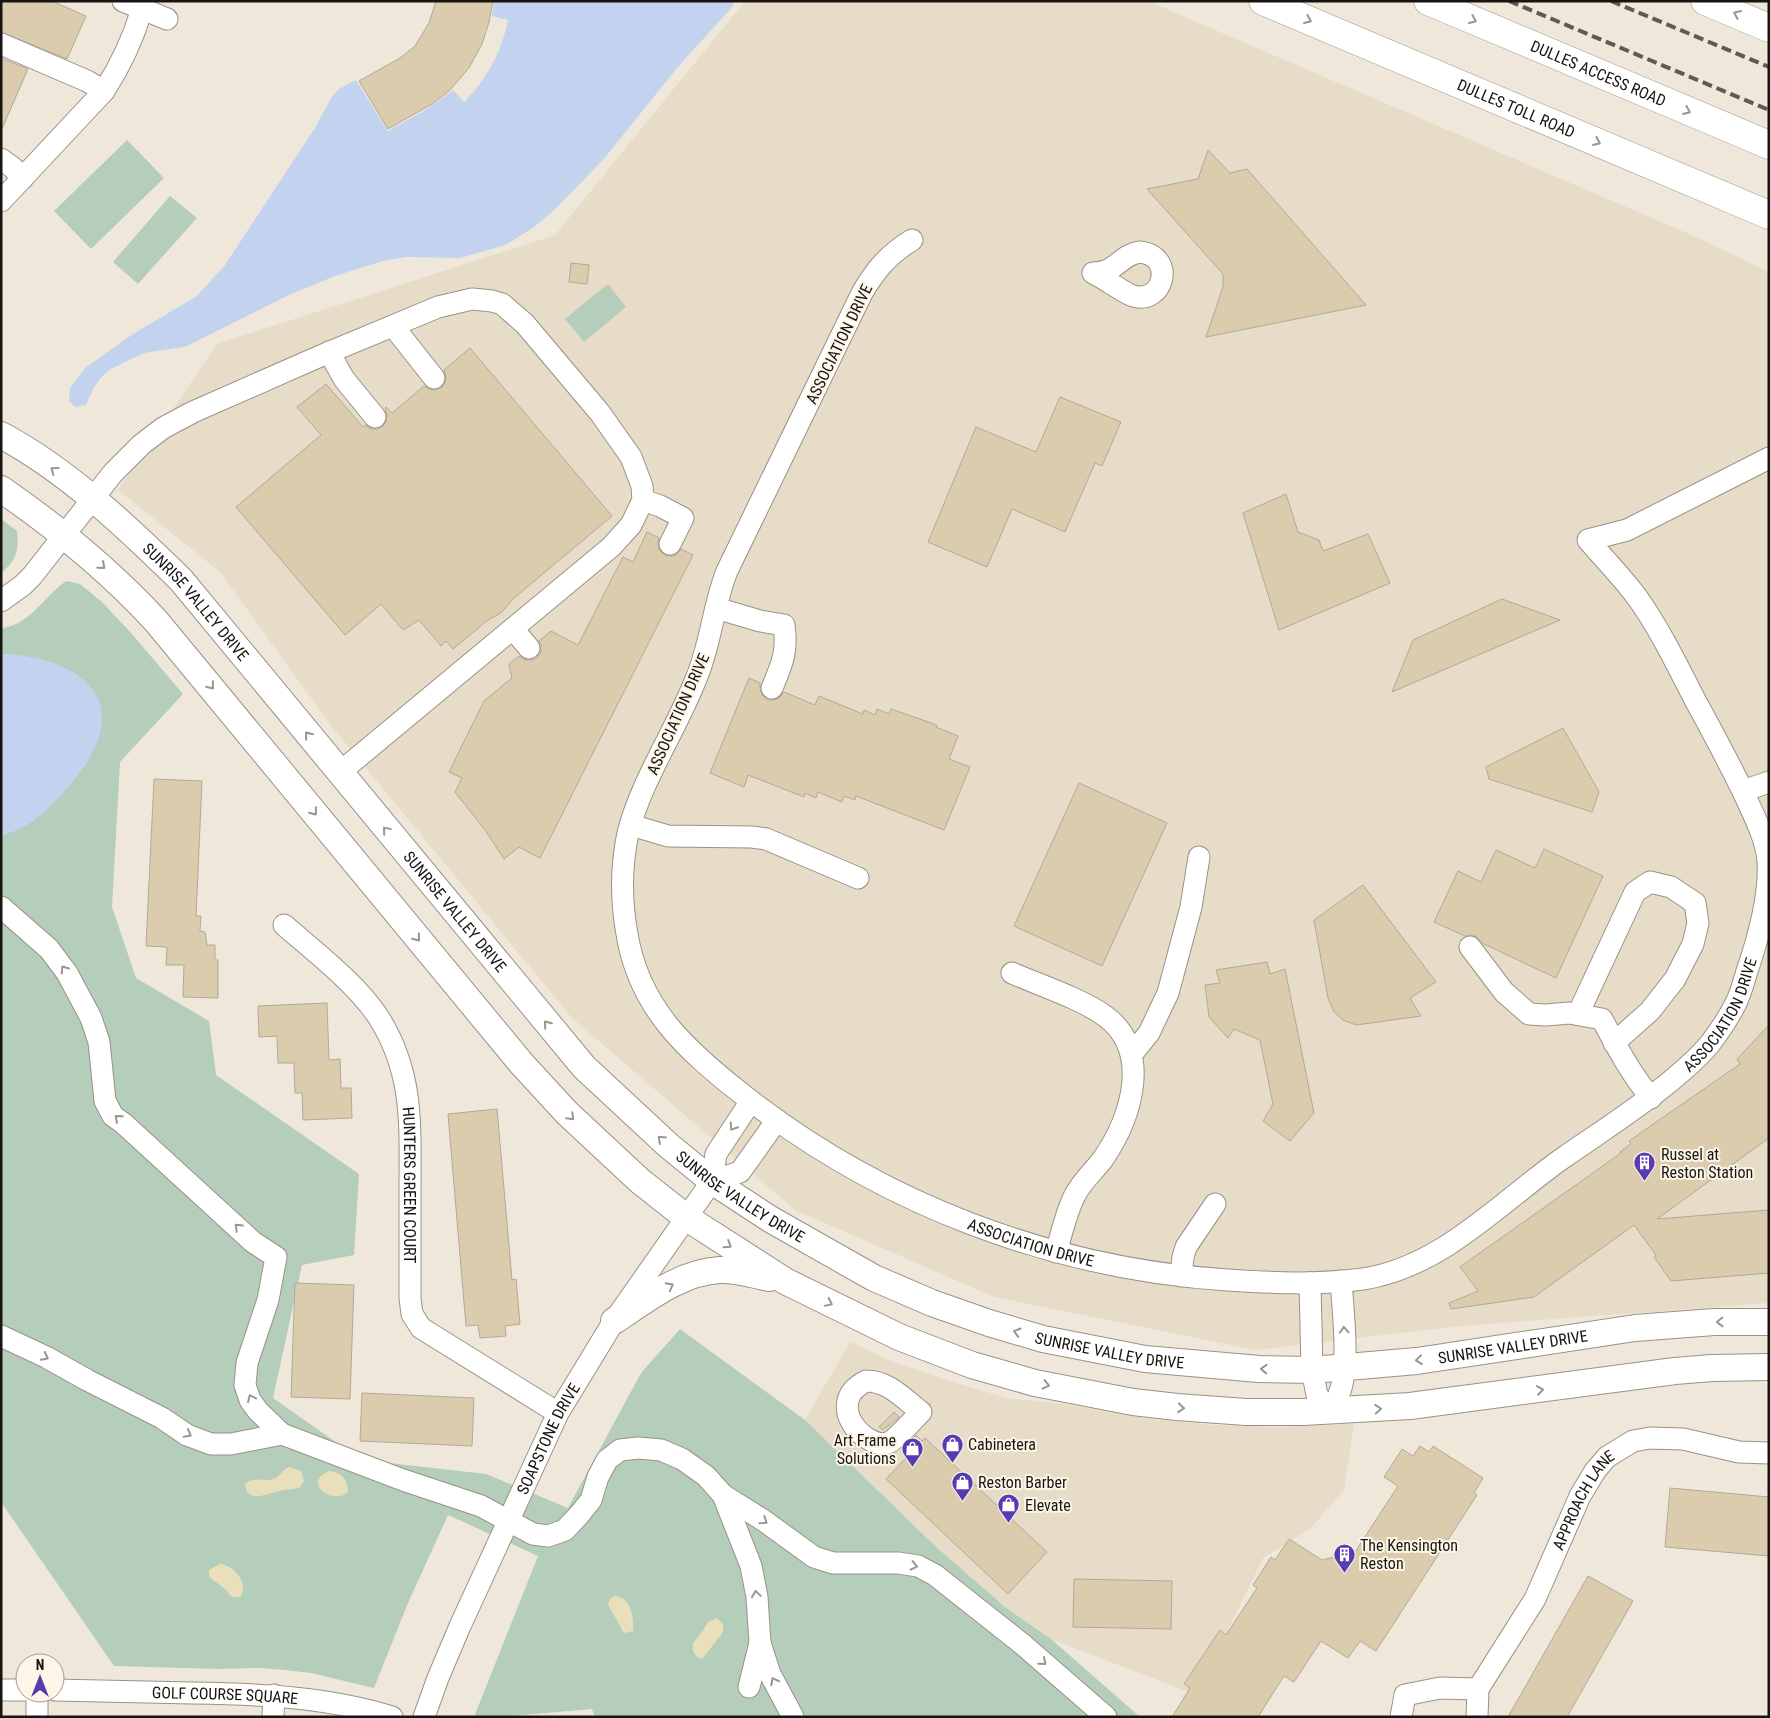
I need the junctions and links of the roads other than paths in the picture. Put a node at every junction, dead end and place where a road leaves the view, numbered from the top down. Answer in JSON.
{"nodes":[{"id":1,"x":1263,"y":1,"type":"edge"},
{"id":2,"x":1428,"y":1,"type":"edge"},
{"id":3,"x":1706,"y":1,"type":"edge"},
{"id":4,"x":132,"y":5,"type":"edge"},
{"id":5,"x":166,"y":19,"type":"dead end"},
{"id":6,"x":1769,"y":28,"type":"edge"},
{"id":7,"x":1,"y":44,"type":"edge"},
{"id":8,"x":104,"y":91,"type":"junction"},
{"id":9,"x":1769,"y":145,"type":"edge"},
{"id":10,"x":1,"y":159,"type":"edge"},
{"id":11,"x":22,"y":178,"type":"junction"},
{"id":12,"x":1,"y":201,"type":"edge"},
{"id":13,"x":1735,"y":201,"type":"junction"},
{"id":14,"x":1769,"y":215,"type":"edge"},
{"id":15,"x":1769,"y":219,"type":"edge"},
{"id":16,"x":912,"y":240,"type":"dead end"},
{"id":17,"x":393,"y":326,"type":"junction"},
{"id":18,"x":329,"y":352,"type":"junction"},
{"id":19,"x":434,"y":378,"type":"dead end"},
{"id":20,"x":375,"y":417,"type":"dead end"},
{"id":21,"x":1,"y":435,"type":"edge"},
{"id":22,"x":1769,"y":458,"type":"edge"},
{"id":23,"x":1,"y":489,"type":"edge"},
{"id":24,"x":93,"y":499,"type":"junction"},
{"id":25,"x":643,"y":500,"type":"junction"},
{"id":26,"x":65,"y":535,"type":"junction"},
{"id":27,"x":670,"y":544,"type":"dead end"},
{"id":28,"x":1,"y":601,"type":"edge"},
{"id":29,"x":716,"y":608,"type":"junction"},
{"id":30,"x":513,"y":629,"type":"junction"},
{"id":31,"x":529,"y":648,"type":"dead end"},
{"id":32,"x":772,"y":688,"type":"dead end"},
{"id":33,"x":339,"y":773,"type":"junction"},
{"id":34,"x":1769,"y":782,"type":"edge"},
{"id":35,"x":1743,"y":791,"type":"junction"},
{"id":36,"x":631,"y":825,"type":"junction"},
{"id":37,"x":1198,"y":857,"type":"dead end"},
{"id":38,"x":858,"y":878,"type":"dead end"},
{"id":39,"x":1,"y":907,"type":"edge"},
{"id":40,"x":284,"y":925,"type":"dead end"},
{"id":41,"x":1470,"y":947,"type":"dead end"},
{"id":42,"x":1012,"y":973,"type":"dead end"},
{"id":43,"x":1578,"y":1014,"type":"junction"},
{"id":44,"x":1614,"y":1043,"type":"junction"},
{"id":45,"x":1132,"y":1054,"type":"junction"},
{"id":46,"x":1651,"y":1098,"type":"junction"},
{"id":47,"x":751,"y":1101,"type":"junction"},
{"id":48,"x":777,"y":1120,"type":"junction"},
{"id":49,"x":712,"y":1181,"type":"junction"},
{"id":50,"x":1215,"y":1204,"type":"dead end"},
{"id":51,"x":687,"y":1218,"type":"junction"},
{"id":52,"x":1056,"y":1252,"type":"junction"},
{"id":53,"x":1181,"y":1276,"type":"junction"},
{"id":54,"x":785,"y":1281,"type":"junction"},
{"id":55,"x":1341,"y":1281,"type":"junction"},
{"id":56,"x":1310,"y":1283,"type":"junction"},
{"id":57,"x":614,"y":1321,"type":"junction"},
{"id":58,"x":1769,"y":1322,"type":"edge"},
{"id":59,"x":1,"y":1336,"type":"edge"},
{"id":60,"x":1344,"y":1367,"type":"junction"},
{"id":61,"x":1769,"y":1367,"type":"edge"},
{"id":62,"x":1312,"y":1370,"type":"junction"},
{"id":63,"x":1330,"y":1411,"type":"junction"},
{"id":64,"x":558,"y":1413,"type":"junction"},
{"id":65,"x":282,"y":1434,"type":"junction"},
{"id":66,"x":1769,"y":1453,"type":"edge"},
{"id":67,"x":723,"y":1495,"type":"junction"},
{"id":68,"x":508,"y":1521,"type":"junction"},
{"id":69,"x":760,"y":1643,"type":"junction"},
{"id":70,"x":749,"y":1687,"type":"dead end"},
{"id":71,"x":1478,"y":1689,"type":"junction"},
{"id":72,"x":1,"y":1690,"type":"edge"},
{"id":73,"x":15,"y":1690,"type":"edge"},
{"id":74,"x":65,"y":1690,"type":"edge"},
{"id":75,"x":274,"y":1695,"type":"junction"},
{"id":76,"x":37,"y":1703,"type":"edge"},
{"id":77,"x":37,"y":1717,"type":"edge"},
{"id":78,"x":273,"y":1717,"type":"edge"},
{"id":79,"x":392,"y":1717,"type":"edge"},
{"id":80,"x":424,"y":1717,"type":"edge"},
{"id":81,"x":793,"y":1717,"type":"edge"},
{"id":82,"x":1106,"y":1717,"type":"edge"},
{"id":83,"x":1401,"y":1717,"type":"edge"},
{"id":84,"x":1477,"y":1717,"type":"edge"}],
"edges":[{"from":1,"to":13,"type":"highway","name":"DULLES TOLL ROAD","one_way":true},
{"from":2,"to":9,"type":"highway","name":"DULLES ACCESS ROAD","one_way":true},
{"from":6,"to":3,"type":"highway","one_way":true},
{"from":4,"to":5,"type":"street"},
{"from":4,"to":8,"type":"street"},
{"from":7,"to":8,"type":"street"},
{"from":8,"to":11,"type":"street"},
{"from":10,"to":11,"type":"street"},
{"from":11,"to":12,"type":"street"},
{"from":13,"to":14,"type":"highway","name":"DULLES TOLL ROAD"},
{"from":13,"to":15,"type":"highway"},
{"from":16,"to":29,"type":"street","name":"ASSOCIATION DRIVE"},
{"from":17,"to":18,"type":"street"},
{"from":17,"to":19,"type":"street"},
{"from":17,"to":25,"type":"street"},
{"from":18,"to":20,"type":"street"},
{"from":18,"to":24,"type":"street"},
{"from":24,"to":21,"type":"main road","name":"SUNRISE VALLEY DRIVE","one_way":true},
{"from":22,"to":35,"type":"street","name":"ASSOCIATION DRIVE"},
{"from":23,"to":26,"type":"main road"},
{"from":24,"to":26,"type":"street"},
{"from":33,"to":24,"type":"main road","name":"SUNRISE VALLEY DRIVE","one_way":true},
{"from":25,"to":27,"type":"street"},
{"from":25,"to":30,"type":"street"},
{"from":26,"to":28,"type":"street"},
{"from":26,"to":51,"type":"main road","one_way":true},
{"from":29,"to":32,"type":"street"},
{"from":29,"to":36,"type":"street","name":"ASSOCIATION DRIVE"},
{"from":30,"to":31,"type":"street"},
{"from":30,"to":33,"type":"street"},
{"from":49,"to":33,"type":"main road","name":"SUNRISE VALLEY DRIVE","one_way":true},
{"from":34,"to":35,"type":"street"},
{"from":35,"to":46,"type":"street","name":"ASSOCIATION DRIVE"},
{"from":36,"to":38,"type":"street"},
{"from":36,"to":47,"type":"street","name":"ASSOCIATION DRIVE"},
{"from":37,"to":45,"type":"street"},
{"from":65,"to":39,"type":"street","one_way":true},
{"from":40,"to":64,"type":"street","name":"HUNTERS GREEN COURT"},
{"from":41,"to":43,"type":"street"},
{"from":42,"to":45,"type":"street"},
{"from":43,"to":44,"type":"street"},
{"from":43,"to":44,"type":"street"},
{"from":44,"to":46,"type":"street"},
{"from":45,"to":52,"type":"street"},
{"from":46,"to":55,"type":"street","name":"ASSOCIATION DRIVE"},
{"from":47,"to":48,"type":"street","name":"ASSOCIATION DRIVE"},
{"from":47,"to":49,"type":"street","one_way":true},
{"from":48,"to":49,"type":"street"},
{"from":48,"to":52,"type":"street","name":"ASSOCIATION DRIVE"},
{"from":49,"to":51,"type":"street","name":"SOAPSTONE DRIVE"},
{"from":62,"to":49,"type":"main road","name":"SUNRISE VALLEY DRIVE","one_way":true},
{"from":50,"to":53,"type":"street"},
{"from":51,"to":54,"type":"main road","one_way":true},
{"from":51,"to":57,"type":"street","name":"SOAPSTONE DRIVE"},
{"from":52,"to":53,"type":"street","name":"ASSOCIATION DRIVE"},
{"from":53,"to":56,"type":"street","name":"ASSOCIATION DRIVE"},
{"from":57,"to":54,"type":"main road","one_way":true},
{"from":54,"to":63,"type":"main road","one_way":true},
{"from":55,"to":56,"type":"street","name":"ASSOCIATION DRIVE"},
{"from":60,"to":55,"type":"street","one_way":true},
{"from":56,"to":62,"type":"street"},
{"from":57,"to":64,"type":"street","name":"SOAPSTONE DRIVE"},
{"from":58,"to":60,"type":"main road","name":"SUNRISE VALLEY DRIVE","one_way":true},
{"from":59,"to":65,"type":"street","one_way":true},
{"from":60,"to":62,"type":"main road","name":"SUNRISE VALLEY DRIVE"},
{"from":60,"to":63,"type":"street"},
{"from":63,"to":61,"type":"main road","one_way":true},
{"from":62,"to":63,"type":"street"},
{"from":64,"to":68,"type":"street","name":"SOAPSTONE DRIVE"},
{"from":65,"to":68,"type":"street"},
{"from":66,"to":71,"type":"street","name":"APPROACH LANE"},
{"from":67,"to":68,"type":"street"},
{"from":69,"to":67,"type":"street","one_way":true},
{"from":67,"to":82,"type":"street","one_way":true},
{"from":68,"to":80,"type":"street","name":"SOAPSTONE DRIVE"},
{"from":69,"to":70,"type":"street"},
{"from":81,"to":69,"type":"street","one_way":true},
{"from":71,"to":83,"type":"street"},
{"from":71,"to":84,"type":"street"},
{"from":72,"to":73,"type":"street"},
{"from":74,"to":75,"type":"street","name":"GOLF COURSE SQUARE"},
{"from":75,"to":78,"type":"street"},
{"from":75,"to":79,"type":"street","name":"GOLF COURSE SQUARE"},
{"from":76,"to":77,"type":"street"}]}
